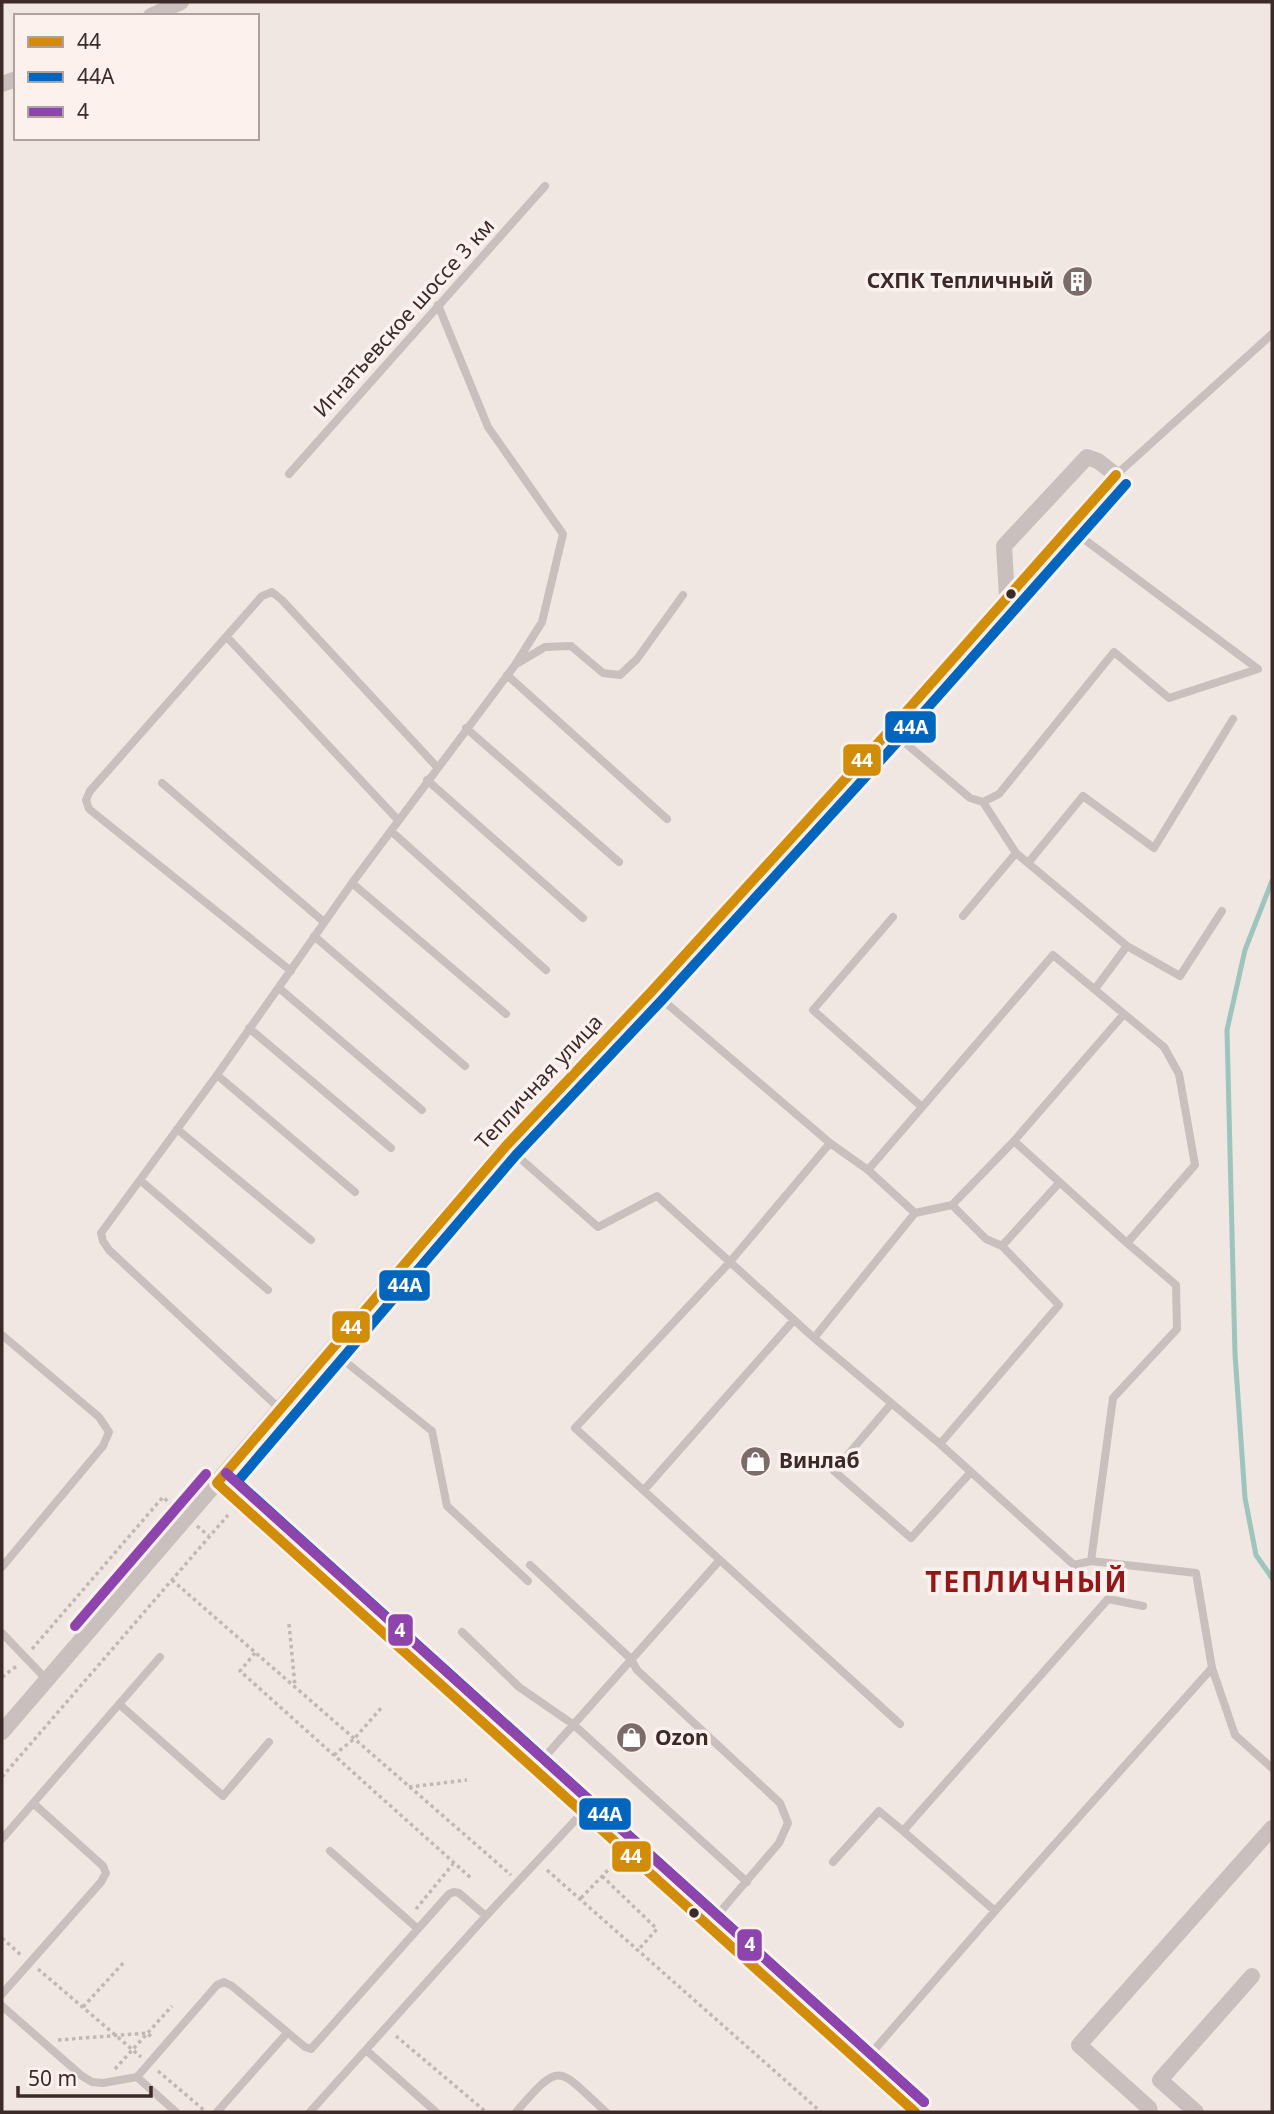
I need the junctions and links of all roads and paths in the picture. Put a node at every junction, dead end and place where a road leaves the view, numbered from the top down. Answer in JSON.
{"nodes":[{"id":1,"x":181,"y":2,"type":"edge"},
{"id":2,"x":155,"y":14,"type":"edge"},
{"id":3,"x":545,"y":186,"type":"dead end"},
{"id":4,"x":438,"y":306,"type":"junction"},
{"id":5,"x":1272,"y":334,"type":"edge"},
{"id":6,"x":289,"y":474,"type":"dead end"},
{"id":7,"x":1116,"y":475,"type":"junction"},
{"id":8,"x":1069,"y":528,"type":"junction"},
{"id":9,"x":683,"y":595,"type":"dead end"},
{"id":10,"x":1007,"y":597,"type":"junction"},
{"id":11,"x":227,"y":637,"type":"junction"},
{"id":12,"x":515,"y":665,"type":"junction"},
{"id":13,"x":508,"y":675,"type":"junction"},
{"id":14,"x":1233,"y":719,"type":"dead end"},
{"id":15,"x":466,"y":728,"type":"junction"},
{"id":16,"x":890,"y":730,"type":"junction"},
{"id":17,"x":437,"y":767,"type":"junction"},
{"id":18,"x":427,"y":780,"type":"junction"},
{"id":19,"x":162,"y":783,"type":"dead end"},
{"id":20,"x":983,"y":802,"type":"junction"},
{"id":21,"x":667,"y":819,"type":"dead end"},
{"id":22,"x":398,"y":820,"type":"junction"},
{"id":23,"x":391,"y":831,"type":"junction"},
{"id":24,"x":1016,"y":853,"type":"junction"},
{"id":25,"x":619,"y":862,"type":"dead end"},
{"id":26,"x":1028,"y":863,"type":"junction"},
{"id":27,"x":352,"y":883,"type":"junction"},
{"id":28,"x":1222,"y":911,"type":"dead end"},
{"id":29,"x":963,"y":916,"type":"dead end"},
{"id":30,"x":893,"y":917,"type":"dead end"},
{"id":31,"x":583,"y":918,"type":"dead end"},
{"id":32,"x":324,"y":922,"type":"junction"},
{"id":33,"x":314,"y":936,"type":"junction"},
{"id":34,"x":1127,"y":946,"type":"junction"},
{"id":35,"x":546,"y":970,"type":"dead end"},
{"id":36,"x":290,"y":971,"type":"junction"},
{"id":37,"x":279,"y":988,"type":"junction"},
{"id":38,"x":1095,"y":989,"type":"junction"},
{"id":39,"x":652,"y":991,"type":"junction"},
{"id":40,"x":506,"y":1014,"type":"dead end"},
{"id":41,"x":1124,"y":1014,"type":"junction"},
{"id":42,"x":249,"y":1028,"type":"junction"},
{"id":43,"x":466,"y":1066,"type":"dead end"},
{"id":44,"x":217,"y":1075,"type":"junction"},
{"id":45,"x":922,"y":1107,"type":"junction"},
{"id":46,"x":422,"y":1110,"type":"dead end"},
{"id":47,"x":177,"y":1129,"type":"junction"},
{"id":48,"x":1014,"y":1141,"type":"junction"},
{"id":49,"x":830,"y":1143,"type":"junction"},
{"id":50,"x":506,"y":1146,"type":"junction"},
{"id":51,"x":391,"y":1149,"type":"dead end"},
{"id":52,"x":868,"y":1170,"type":"junction"},
{"id":53,"x":140,"y":1180,"type":"junction"},
{"id":54,"x":1059,"y":1183,"type":"junction"},
{"id":55,"x":355,"y":1192,"type":"dead end"},
{"id":56,"x":953,"y":1205,"type":"junction"},
{"id":57,"x":915,"y":1213,"type":"junction"},
{"id":58,"x":311,"y":1240,"type":"dead end"},
{"id":59,"x":1127,"y":1243,"type":"junction"},
{"id":60,"x":1002,"y":1246,"type":"junction"},
{"id":61,"x":729,"y":1263,"type":"junction"},
{"id":62,"x":268,"y":1290,"type":"dead end"},
{"id":63,"x":794,"y":1320,"type":"junction"},
{"id":64,"x":2,"y":1335,"type":"edge"},
{"id":65,"x":814,"y":1338,"type":"junction"},
{"id":66,"x":332,"y":1351,"type":"junction"},
{"id":67,"x":891,"y":1404,"type":"junction"},
{"id":68,"x":281,"y":1410,"type":"junction"},
{"id":69,"x":940,"y":1444,"type":"junction"},
{"id":70,"x":971,"y":1472,"type":"junction"},
{"id":71,"x":217,"y":1483,"type":"junction"},
{"id":72,"x":644,"y":1490,"type":"junction"},
{"id":73,"x":239,"y":1503,"type":"junction"},
{"id":74,"x":187,"y":1518,"type":"junction"},
{"id":75,"x":209,"y":1536,"type":"junction"},
{"id":76,"x":719,"y":1560,"type":"junction"},
{"id":77,"x":1091,"y":1561,"type":"junction"},
{"id":78,"x":530,"y":1565,"type":"dead end"},
{"id":79,"x":2,"y":1567,"type":"edge"},
{"id":80,"x":172,"y":1580,"type":"junction"},
{"id":81,"x":528,"y":1581,"type":"dead end"},
{"id":82,"x":1143,"y":1606,"type":"dead end"},
{"id":83,"x":289,"y":1624,"type":"dead end"},
{"id":84,"x":462,"y":1632,"type":"dead end"},
{"id":85,"x":2,"y":1633,"type":"edge"},
{"id":86,"x":255,"y":1653,"type":"junction"},
{"id":87,"x":25,"y":1657,"type":"junction"},
{"id":88,"x":160,"y":1657,"type":"dead end"},
{"id":89,"x":631,"y":1659,"type":"junction"},
{"id":90,"x":1212,"y":1668,"type":"junction"},
{"id":91,"x":2,"y":1677,"type":"edge"},
{"id":92,"x":47,"y":1680,"type":"junction"},
{"id":93,"x":295,"y":1688,"type":"junction"},
{"id":94,"x":119,"y":1704,"type":"junction"},
{"id":95,"x":382,"y":1707,"type":"dead end"},
{"id":96,"x":900,"y":1724,"type":"dead end"},
{"id":97,"x":574,"y":1725,"type":"junction"},
{"id":98,"x":2,"y":1732,"type":"edge"},
{"id":99,"x":354,"y":1739,"type":"junction"},
{"id":100,"x":269,"y":1742,"type":"dead end"},
{"id":101,"x":334,"y":1755,"type":"junction"},
{"id":102,"x":1272,"y":1768,"type":"edge"},
{"id":103,"x":534,"y":1769,"type":"junction"},
{"id":104,"x":2,"y":1777,"type":"edge"},
{"id":105,"x":467,"y":1780,"type":"dead end"},
{"id":106,"x":409,"y":1787,"type":"junction"},
{"id":107,"x":33,"y":1803,"type":"junction"},
{"id":108,"x":582,"y":1813,"type":"junction"},
{"id":109,"x":1272,"y":1829,"type":"edge"},
{"id":110,"x":903,"y":1831,"type":"junction"},
{"id":111,"x":2,"y":1839,"type":"edge"},
{"id":112,"x":330,"y":1851,"type":"dead end"},
{"id":113,"x":833,"y":1861,"type":"dead end"},
{"id":114,"x":537,"y":1862,"type":"junction"},
{"id":115,"x":454,"y":1864,"type":"junction"},
{"id":116,"x":610,"y":1868,"type":"dead end"},
{"id":117,"x":602,"y":1875,"type":"junction"},
{"id":118,"x":471,"y":1878,"type":"dead end"},
{"id":119,"x":519,"y":1882,"type":"junction"},
{"id":120,"x":747,"y":1882,"type":"junction"},
{"id":121,"x":581,"y":1898,"type":"junction"},
{"id":122,"x":995,"y":1911,"type":"junction"},
{"id":123,"x":486,"y":1916,"type":"junction"},
{"id":124,"x":408,"y":1919,"type":"junction"},
{"id":125,"x":708,"y":1926,"type":"junction"},
{"id":126,"x":418,"y":1929,"type":"junction"},
{"id":127,"x":2,"y":1938,"type":"edge"},
{"id":128,"x":639,"y":1949,"type":"junction"},
{"id":129,"x":125,"y":1961,"type":"dead end"},
{"id":130,"x":30,"y":1962,"type":"junction"},
{"id":131,"x":1252,"y":1976,"type":"dead end"},
{"id":132,"x":2,"y":1994,"type":"edge"},
{"id":133,"x":2,"y":2006,"type":"edge"},
{"id":134,"x":173,"y":2006,"type":"dead end"},
{"id":135,"x":83,"y":2007,"type":"junction"},
{"id":136,"x":387,"y":2027,"type":"junction"},
{"id":137,"x":147,"y":2033,"type":"junction"},
{"id":138,"x":287,"y":2033,"type":"junction"},
{"id":139,"x":116,"y":2036,"type":"junction"},
{"id":140,"x":42,"y":2041,"type":"junction"},
{"id":141,"x":163,"y":2047,"type":"junction"},
{"id":142,"x":132,"y":2049,"type":"junction"},
{"id":143,"x":366,"y":2050,"type":"junction"},
{"id":144,"x":149,"y":2063,"type":"junction"},
{"id":145,"x":861,"y":2065,"type":"junction"},
{"id":146,"x":137,"y":2077,"type":"junction"},
{"id":147,"x":103,"y":2083,"type":"junction"},
{"id":148,"x":176,"y":2112,"type":"edge"},
{"id":149,"x":207,"y":2112,"type":"edge"},
{"id":150,"x":217,"y":2112,"type":"edge"},
{"id":151,"x":310,"y":2112,"type":"edge"},
{"id":152,"x":436,"y":2112,"type":"edge"},
{"id":153,"x":486,"y":2112,"type":"edge"},
{"id":154,"x":516,"y":2112,"type":"edge"},
{"id":155,"x":606,"y":2112,"type":"edge"},
{"id":156,"x":821,"y":2112,"type":"edge"},
{"id":157,"x":915,"y":2112,"type":"edge"},
{"id":158,"x":1150,"y":2112,"type":"edge"},
{"id":159,"x":1196,"y":2112,"type":"edge"}],
"edges":[{"from":1,"to":2,"type":"street"},
{"from":3,"to":4,"type":"lane","name":"Игнатьевское шоссе 3 км"},
{"from":4,"to":6,"type":"lane","name":"Игнатьевское шоссе 3 км"},
{"from":4,"to":12,"type":"lane"},
{"from":5,"to":7,"type":"lane"},
{"from":7,"to":8,"type":"street","name":"Тепличная улица"},
{"from":7,"to":10,"type":"street"},
{"from":8,"to":10,"type":"street","name":"Тепличная улица"},
{"from":8,"to":20,"type":"lane"},
{"from":9,"to":12,"type":"lane"},
{"from":10,"to":16,"type":"street","name":"Тепличная улица"},
{"from":11,"to":17,"type":"lane"},
{"from":11,"to":22,"type":"lane"},
{"from":11,"to":36,"type":"lane"},
{"from":12,"to":13,"type":"lane"},
{"from":13,"to":15,"type":"lane"},
{"from":13,"to":21,"type":"lane"},
{"from":14,"to":26,"type":"lane"},
{"from":15,"to":17,"type":"lane"},
{"from":15,"to":25,"type":"lane"},
{"from":16,"to":20,"type":"lane"},
{"from":16,"to":39,"type":"street","name":"Тепличная улица"},
{"from":17,"to":18,"type":"lane"},
{"from":18,"to":22,"type":"lane"},
{"from":18,"to":31,"type":"lane"},
{"from":19,"to":32,"type":"lane"},
{"from":20,"to":24,"type":"lane"},
{"from":22,"to":23,"type":"lane"},
{"from":23,"to":27,"type":"lane"},
{"from":23,"to":35,"type":"lane"},
{"from":24,"to":26,"type":"lane"},
{"from":24,"to":29,"type":"lane"},
{"from":26,"to":34,"type":"lane"},
{"from":27,"to":32,"type":"lane"},
{"from":27,"to":40,"type":"lane"},
{"from":28,"to":34,"type":"lane"},
{"from":30,"to":45,"type":"lane"},
{"from":32,"to":33,"type":"lane"},
{"from":33,"to":36,"type":"lane"},
{"from":33,"to":43,"type":"lane"},
{"from":34,"to":38,"type":"lane"},
{"from":36,"to":37,"type":"lane"},
{"from":37,"to":42,"type":"lane"},
{"from":37,"to":46,"type":"lane"},
{"from":38,"to":41,"type":"lane"},
{"from":38,"to":45,"type":"lane"},
{"from":39,"to":49,"type":"lane"},
{"from":39,"to":50,"type":"street","name":"Тепличная улица"},
{"from":41,"to":48,"type":"lane"},
{"from":41,"to":59,"type":"lane"},
{"from":42,"to":44,"type":"lane"},
{"from":42,"to":51,"type":"lane"},
{"from":44,"to":47,"type":"lane"},
{"from":44,"to":55,"type":"lane"},
{"from":45,"to":52,"type":"lane"},
{"from":47,"to":53,"type":"lane"},
{"from":47,"to":58,"type":"lane"},
{"from":48,"to":54,"type":"lane"},
{"from":48,"to":56,"type":"lane"},
{"from":49,"to":52,"type":"lane"},
{"from":49,"to":61,"type":"lane"},
{"from":50,"to":61,"type":"lane"},
{"from":50,"to":66,"type":"street","name":"Тепличная улица"},
{"from":52,"to":57,"type":"lane"},
{"from":53,"to":62,"type":"lane"},
{"from":53,"to":68,"type":"lane"},
{"from":54,"to":59,"type":"lane"},
{"from":54,"to":60,"type":"lane"},
{"from":56,"to":57,"type":"lane"},
{"from":56,"to":60,"type":"lane"},
{"from":57,"to":65,"type":"lane"},
{"from":59,"to":77,"type":"lane"},
{"from":60,"to":69,"type":"lane"},
{"from":61,"to":63,"type":"lane"},
{"from":61,"to":72,"type":"lane"},
{"from":63,"to":65,"type":"lane"},
{"from":63,"to":72,"type":"lane"},
{"from":64,"to":79,"type":"lane"},
{"from":65,"to":67,"type":"lane"},
{"from":66,"to":68,"type":"street","name":"Тепличная улица"},
{"from":66,"to":81,"type":"lane"},
{"from":67,"to":69,"type":"lane"},
{"from":67,"to":70,"type":"lane"},
{"from":68,"to":71,"type":"street","name":"Тепличная улица"},
{"from":69,"to":70,"type":"lane"},
{"from":70,"to":77,"type":"lane"},
{"from":71,"to":73,"type":"street"},
{"from":71,"to":74,"type":"street","name":"Тепличная улица"},
{"from":72,"to":76,"type":"lane"},
{"from":73,"to":75,"type":"path"},
{"from":73,"to":103,"type":"street"},
{"from":74,"to":75,"type":"path"},
{"from":74,"to":87,"type":"path"},
{"from":74,"to":92,"type":"street","name":"Тепличная улица"},
{"from":75,"to":80,"type":"path"},
{"from":76,"to":89,"type":"lane"},
{"from":76,"to":96,"type":"lane"},
{"from":77,"to":90,"type":"lane"},
{"from":78,"to":89,"type":"lane"},
{"from":80,"to":86,"type":"path"},
{"from":80,"to":104,"type":"path"},
{"from":82,"to":110,"type":"lane"},
{"from":83,"to":93,"type":"path"},
{"from":84,"to":97,"type":"lane"},
{"from":85,"to":87,"type":"lane"},
{"from":86,"to":93,"type":"path"},
{"from":86,"to":101,"type":"path"},
{"from":87,"to":91,"type":"path"},
{"from":87,"to":92,"type":"lane"},
{"from":88,"to":94,"type":"lane"},
{"from":89,"to":97,"type":"lane"},
{"from":89,"to":120,"type":"lane"},
{"from":90,"to":102,"type":"lane"},
{"from":90,"to":122,"type":"lane"},
{"from":92,"to":98,"type":"street","name":"Тепличная улица"},
{"from":93,"to":99,"type":"path"},
{"from":94,"to":100,"type":"lane"},
{"from":94,"to":107,"type":"lane"},
{"from":95,"to":99,"type":"path"},
{"from":97,"to":103,"type":"lane"},
{"from":97,"to":120,"type":"lane"},
{"from":99,"to":101,"type":"path"},
{"from":99,"to":106,"type":"path"},
{"from":101,"to":115,"type":"path"},
{"from":103,"to":108,"type":"street"},
{"from":105,"to":106,"type":"path"},
{"from":106,"to":119,"type":"path"},
{"from":107,"to":111,"type":"lane"},
{"from":107,"to":130,"type":"lane"},
{"from":108,"to":114,"type":"lane"},
{"from":108,"to":125,"type":"street"},
{"from":109,"to":158,"type":"street"},
{"from":110,"to":113,"type":"lane"},
{"from":110,"to":122,"type":"lane"},
{"from":112,"to":124,"type":"lane"},
{"from":114,"to":119,"type":"lane"},
{"from":114,"to":121,"type":"path"},
{"from":115,"to":118,"type":"path"},
{"from":115,"to":124,"type":"path"},
{"from":116,"to":117,"type":"path"},
{"from":117,"to":121,"type":"path"},
{"from":117,"to":128,"type":"path"},
{"from":119,"to":123,"type":"lane"},
{"from":120,"to":125,"type":"lane"},
{"from":121,"to":128,"type":"path"},
{"from":122,"to":145,"type":"lane"},
{"from":123,"to":126,"type":"lane"},
{"from":123,"to":136,"type":"lane"},
{"from":124,"to":126,"type":"lane"},
{"from":125,"to":145,"type":"street"},
{"from":126,"to":138,"type":"lane"},
{"from":127,"to":130,"type":"path"},
{"from":128,"to":156,"type":"path"},
{"from":129,"to":135,"type":"path"},
{"from":130,"to":132,"type":"lane"},
{"from":130,"to":135,"type":"path"},
{"from":131,"to":159,"type":"street"},
{"from":133,"to":140,"type":"lane"},
{"from":134,"to":137,"type":"path"},
{"from":135,"to":139,"type":"path"},
{"from":136,"to":143,"type":"lane"},
{"from":136,"to":153,"type":"path"},
{"from":137,"to":139,"type":"path"},
{"from":137,"to":141,"type":"path"},
{"from":137,"to":142,"type":"path"},
{"from":138,"to":141,"type":"lane"},
{"from":138,"to":150,"type":"lane"},
{"from":139,"to":140,"type":"path"},
{"from":139,"to":142,"type":"path"},
{"from":140,"to":147,"type":"lane"},
{"from":141,"to":144,"type":"lane"},
{"from":142,"to":144,"type":"path"},
{"from":142,"to":147,"type":"path"},
{"from":143,"to":151,"type":"lane"},
{"from":143,"to":152,"type":"lane"},
{"from":144,"to":146,"type":"lane"},
{"from":144,"to":149,"type":"path"},
{"from":145,"to":157,"type":"street"},
{"from":146,"to":147,"type":"lane"},
{"from":146,"to":148,"type":"lane"},
{"from":154,"to":155,"type":"lane"}]}
